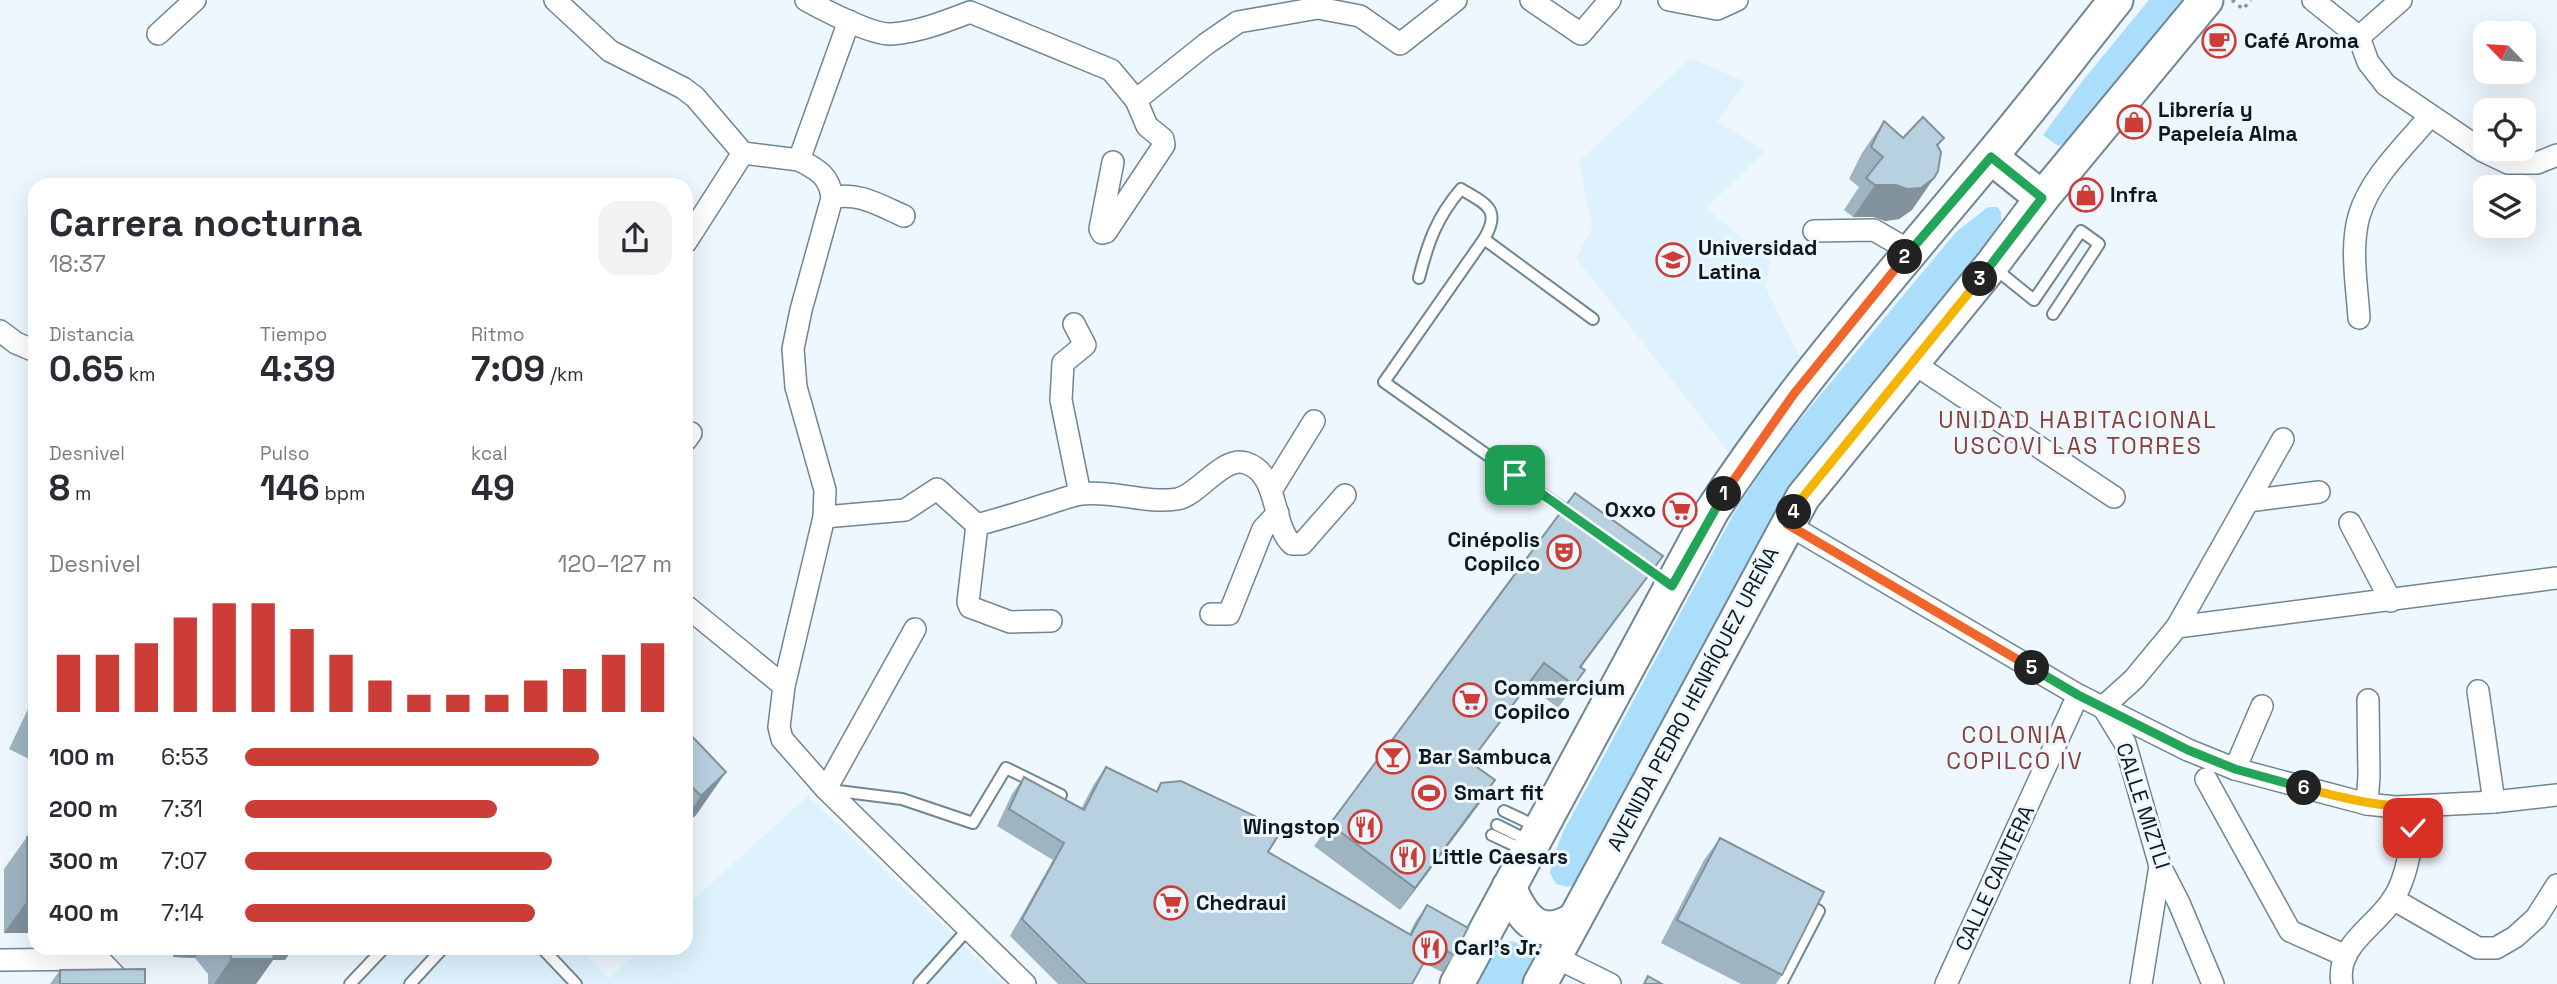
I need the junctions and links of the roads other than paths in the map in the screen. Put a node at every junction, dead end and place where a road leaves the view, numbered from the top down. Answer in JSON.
{"nodes":[{"id":1,"x":195,"y":0,"type":"edge"},
{"id":2,"x":555,"y":0,"type":"edge"},
{"id":3,"x":806,"y":0,"type":"edge"},
{"id":4,"x":1531,"y":0,"type":"edge"},
{"id":5,"x":1611,"y":0,"type":"edge"},
{"id":6,"x":1669,"y":0,"type":"edge"},
{"id":7,"x":1737,"y":0,"type":"edge"},
{"id":8,"x":2116,"y":0,"type":"edge"},
{"id":9,"x":2206,"y":0,"type":"edge"},
{"id":10,"x":2313,"y":0,"type":"edge"},
{"id":11,"x":2401,"y":0,"type":"edge"},
{"id":12,"x":1442,"y":4,"type":"edge"},
{"id":13,"x":974,"y":6,"type":"edge"},
{"id":14,"x":849,"y":21,"type":"junction"},
{"id":15,"x":158,"y":34,"type":"dead end"},
{"id":16,"x":2359,"y":37,"type":"junction"},
{"id":17,"x":1136,"y":100,"type":"junction"},
{"id":18,"x":2430,"y":116,"type":"junction"},
{"id":19,"x":743,"y":153,"type":"junction"},
{"id":20,"x":2557,"y":155,"type":"edge"},
{"id":21,"x":1991,"y":157,"type":"junction"},
{"id":22,"x":799,"y":160,"type":"junction"},
{"id":23,"x":1113,"y":162,"type":"dead end"},
{"id":24,"x":832,"y":198,"type":"junction"},
{"id":25,"x":2042,"y":198,"type":"junction"},
{"id":26,"x":904,"y":216,"type":"dead end"},
{"id":27,"x":693,"y":231,"type":"edge"},
{"id":28,"x":1814,"y":231,"type":"dead end"},
{"id":29,"x":1484,"y":239,"type":"junction"},
{"id":30,"x":1910,"y":251,"type":"junction"},
{"id":31,"x":1991,"y":265,"type":"junction"},
{"id":32,"x":1419,"y":278,"type":"dead end"},
{"id":33,"x":2053,"y":314,"type":"dead end"},
{"id":34,"x":2359,"y":318,"type":"dead end"},
{"id":35,"x":1593,"y":319,"type":"dead end"},
{"id":36,"x":1074,"y":324,"type":"dead end"},
{"id":37,"x":0,"y":331,"type":"edge"},
{"id":38,"x":28,"y":348,"type":"edge"},
{"id":39,"x":1913,"y":363,"type":"junction"},
{"id":40,"x":1314,"y":421,"type":"dead end"},
{"id":41,"x":2283,"y":439,"type":"dead end"},
{"id":42,"x":1272,"y":489,"type":"junction"},
{"id":43,"x":2319,"y":492,"type":"dead end"},
{"id":44,"x":1080,"y":495,"type":"junction"},
{"id":45,"x":1345,"y":495,"type":"dead end"},
{"id":46,"x":2114,"y":497,"type":"dead end"},
{"id":47,"x":2248,"y":501,"type":"junction"},
{"id":48,"x":1278,"y":513,"type":"junction"},
{"id":49,"x":824,"y":517,"type":"junction"},
{"id":50,"x":1578,"y":519,"type":"edge"},
{"id":51,"x":2350,"y":523,"type":"dead end"},
{"id":52,"x":1787,"y":524,"type":"junction"},
{"id":53,"x":977,"y":525,"type":"junction"},
{"id":54,"x":2557,"y":578,"type":"edge"},
{"id":55,"x":2391,"y":601,"type":"junction"},
{"id":56,"x":693,"y":612,"type":"edge"},
{"id":57,"x":1211,"y":614,"type":"dead end"},
{"id":58,"x":1051,"y":621,"type":"dead end"},
{"id":59,"x":2177,"y":627,"type":"junction"},
{"id":60,"x":915,"y":629,"type":"dead end"},
{"id":61,"x":784,"y":686,"type":"junction"},
{"id":62,"x":2479,"y":691,"type":"dead end"},
{"id":63,"x":2078,"y":695,"type":"junction"},
{"id":64,"x":2368,"y":700,"type":"dead end"},
{"id":65,"x":2262,"y":706,"type":"dead end"},
{"id":66,"x":2102,"y":707,"type":"junction"},
{"id":67,"x":2235,"y":769,"type":"junction"},
{"id":68,"x":2206,"y":779,"type":"dead end"},
{"id":69,"x":826,"y":789,"type":"junction"},
{"id":70,"x":1061,"y":795,"type":"edge"},
{"id":71,"x":2557,"y":795,"type":"edge"},
{"id":72,"x":2494,"y":802,"type":"junction"},
{"id":73,"x":2367,"y":804,"type":"junction"},
{"id":74,"x":2422,"y":806,"type":"junction"},
{"id":75,"x":1504,"y":811,"type":"dead end"},
{"id":76,"x":1494,"y":830,"type":"dead end"},
{"id":77,"x":1534,"y":841,"type":"junction"},
{"id":78,"x":2160,"y":866,"type":"junction"},
{"id":79,"x":2557,"y":885,"type":"edge"},
{"id":80,"x":1509,"y":887,"type":"junction"},
{"id":81,"x":1797,"y":899,"type":"edge"},
{"id":82,"x":2393,"y":899,"type":"junction"},
{"id":83,"x":1575,"y":919,"type":"junction"},
{"id":84,"x":968,"y":929,"type":"junction"},
{"id":85,"x":1475,"y":937,"type":"junction"},
{"id":86,"x":377,"y":955,"type":"edge"},
{"id":87,"x":437,"y":955,"type":"edge"},
{"id":88,"x":549,"y":955,"type":"edge"},
{"id":89,"x":2346,"y":956,"type":"junction"},
{"id":90,"x":0,"y":960,"type":"edge"},
{"id":91,"x":1547,"y":970,"type":"edge"},
{"id":92,"x":123,"y":984,"type":"edge"},
{"id":93,"x":350,"y":984,"type":"edge"},
{"id":94,"x":410,"y":984,"type":"edge"},
{"id":95,"x":576,"y":984,"type":"edge"},
{"id":96,"x":919,"y":984,"type":"edge"},
{"id":97,"x":1025,"y":984,"type":"edge"},
{"id":98,"x":1457,"y":984,"type":"edge"},
{"id":99,"x":1610,"y":984,"type":"edge"},
{"id":100,"x":1782,"y":984,"type":"edge"},
{"id":101,"x":1946,"y":984,"type":"edge"},
{"id":102,"x":2141,"y":984,"type":"edge"},
{"id":103,"x":2213,"y":984,"type":"edge"},
{"id":104,"x":2342,"y":984,"type":"edge"}],
"edges":[{"from":1,"to":15,"type":"street"},
{"from":2,"to":19,"type":"street"},
{"from":3,"to":14,"type":"street"},
{"from":4,"to":5,"type":"street"},
{"from":6,"to":7,"type":"street"},
{"from":8,"to":21,"type":"main road"},
{"from":9,"to":25,"type":"main road","name":"AVENIDA PEDRO HENRÍQUEZ UREÑA"},
{"from":10,"to":16,"type":"street"},
{"from":11,"to":16,"type":"street"},
{"from":12,"to":17,"type":"street"},
{"from":13,"to":14,"type":"street"},
{"from":13,"to":17,"type":"street"},
{"from":14,"to":22,"type":"street"},
{"from":16,"to":18,"type":"street"},
{"from":17,"to":23,"type":"street"},
{"from":18,"to":20,"type":"street"},
{"from":18,"to":34,"type":"street"},
{"from":19,"to":22,"type":"street"},
{"from":19,"to":27,"type":"street"},
{"from":21,"to":25,"type":"main road"},
{"from":21,"to":30,"type":"main road"},
{"from":22,"to":24,"type":"street"},
{"from":24,"to":26,"type":"street"},
{"from":24,"to":49,"type":"street"},
{"from":25,"to":31,"type":"main road","name":"AVENIDA PEDRO HENRÍQUEZ UREÑA"},
{"from":28,"to":30,"type":"street"},
{"from":29,"to":32,"type":"lane"},
{"from":29,"to":35,"type":"lane"},
{"from":29,"to":50,"type":"lane"},
{"from":30,"to":77,"type":"main road"},
{"from":31,"to":33,"type":"lane"},
{"from":31,"to":39,"type":"main road","name":"AVENIDA PEDRO HENRÍQUEZ UREÑA"},
{"from":36,"to":44,"type":"street"},
{"from":37,"to":38,"type":"street"},
{"from":39,"to":46,"type":"street"},
{"from":39,"to":52,"type":"main road","name":"AVENIDA PEDRO HENRÍQUEZ UREÑA"},
{"from":40,"to":42,"type":"street"},
{"from":41,"to":47,"type":"street"},
{"from":42,"to":44,"type":"street"},
{"from":42,"to":48,"type":"street"},
{"from":43,"to":47,"type":"street"},
{"from":44,"to":53,"type":"street"},
{"from":45,"to":48,"type":"street"},
{"from":47,"to":59,"type":"street"},
{"from":48,"to":57,"type":"street"},
{"from":49,"to":53,"type":"street"},
{"from":49,"to":61,"type":"street"},
{"from":51,"to":55,"type":"street"},
{"from":52,"to":63,"type":"street"},
{"from":52,"to":83,"type":"main road","name":"AVENIDA PEDRO HENRÍQUEZ UREÑA"},
{"from":53,"to":58,"type":"street"},
{"from":54,"to":55,"type":"street"},
{"from":55,"to":59,"type":"street"},
{"from":56,"to":61,"type":"street"},
{"from":59,"to":66,"type":"street"},
{"from":60,"to":69,"type":"street"},
{"from":61,"to":69,"type":"street"},
{"from":62,"to":72,"type":"street"},
{"from":63,"to":66,"type":"street"},
{"from":63,"to":101,"type":"street","name":"CALLE CANTERA"},
{"from":64,"to":73,"type":"street"},
{"from":65,"to":67,"type":"street"},
{"from":66,"to":67,"type":"street"},
{"from":66,"to":78,"type":"street","name":"CALLE MIZTLI"},
{"from":67,"to":73,"type":"street"},
{"from":68,"to":89,"type":"street"},
{"from":69,"to":70,"type":"lane"},
{"from":69,"to":84,"type":"street"},
{"from":71,"to":72,"type":"street"},
{"from":72,"to":74,"type":"street"},
{"from":73,"to":74,"type":"street"},
{"from":74,"to":82,"type":"street"},
{"from":75,"to":77,"type":"lane"},
{"from":76,"to":77,"type":"lane"},
{"from":77,"to":80,"type":"main road"},
{"from":78,"to":102,"type":"street"},
{"from":78,"to":103,"type":"street","name":"CALLE MIZTLI"},
{"from":79,"to":82,"type":"street"},
{"from":80,"to":83,"type":"main road"},
{"from":80,"to":85,"type":"main road"},
{"from":81,"to":100,"type":"lane"},
{"from":82,"to":89,"type":"street"},
{"from":83,"to":91,"type":"main road","name":"AVENIDA PEDRO HENRÍQUEZ UREÑA"},
{"from":84,"to":96,"type":"lane"},
{"from":84,"to":97,"type":"street"},
{"from":85,"to":91,"type":"main road"},
{"from":85,"to":98,"type":"main road"},
{"from":86,"to":93,"type":"lane"},
{"from":87,"to":94,"type":"lane"},
{"from":88,"to":95,"type":"lane"},
{"from":89,"to":104,"type":"street"},
{"from":90,"to":92,"type":"street"},
{"from":91,"to":99,"type":"street"}]}
